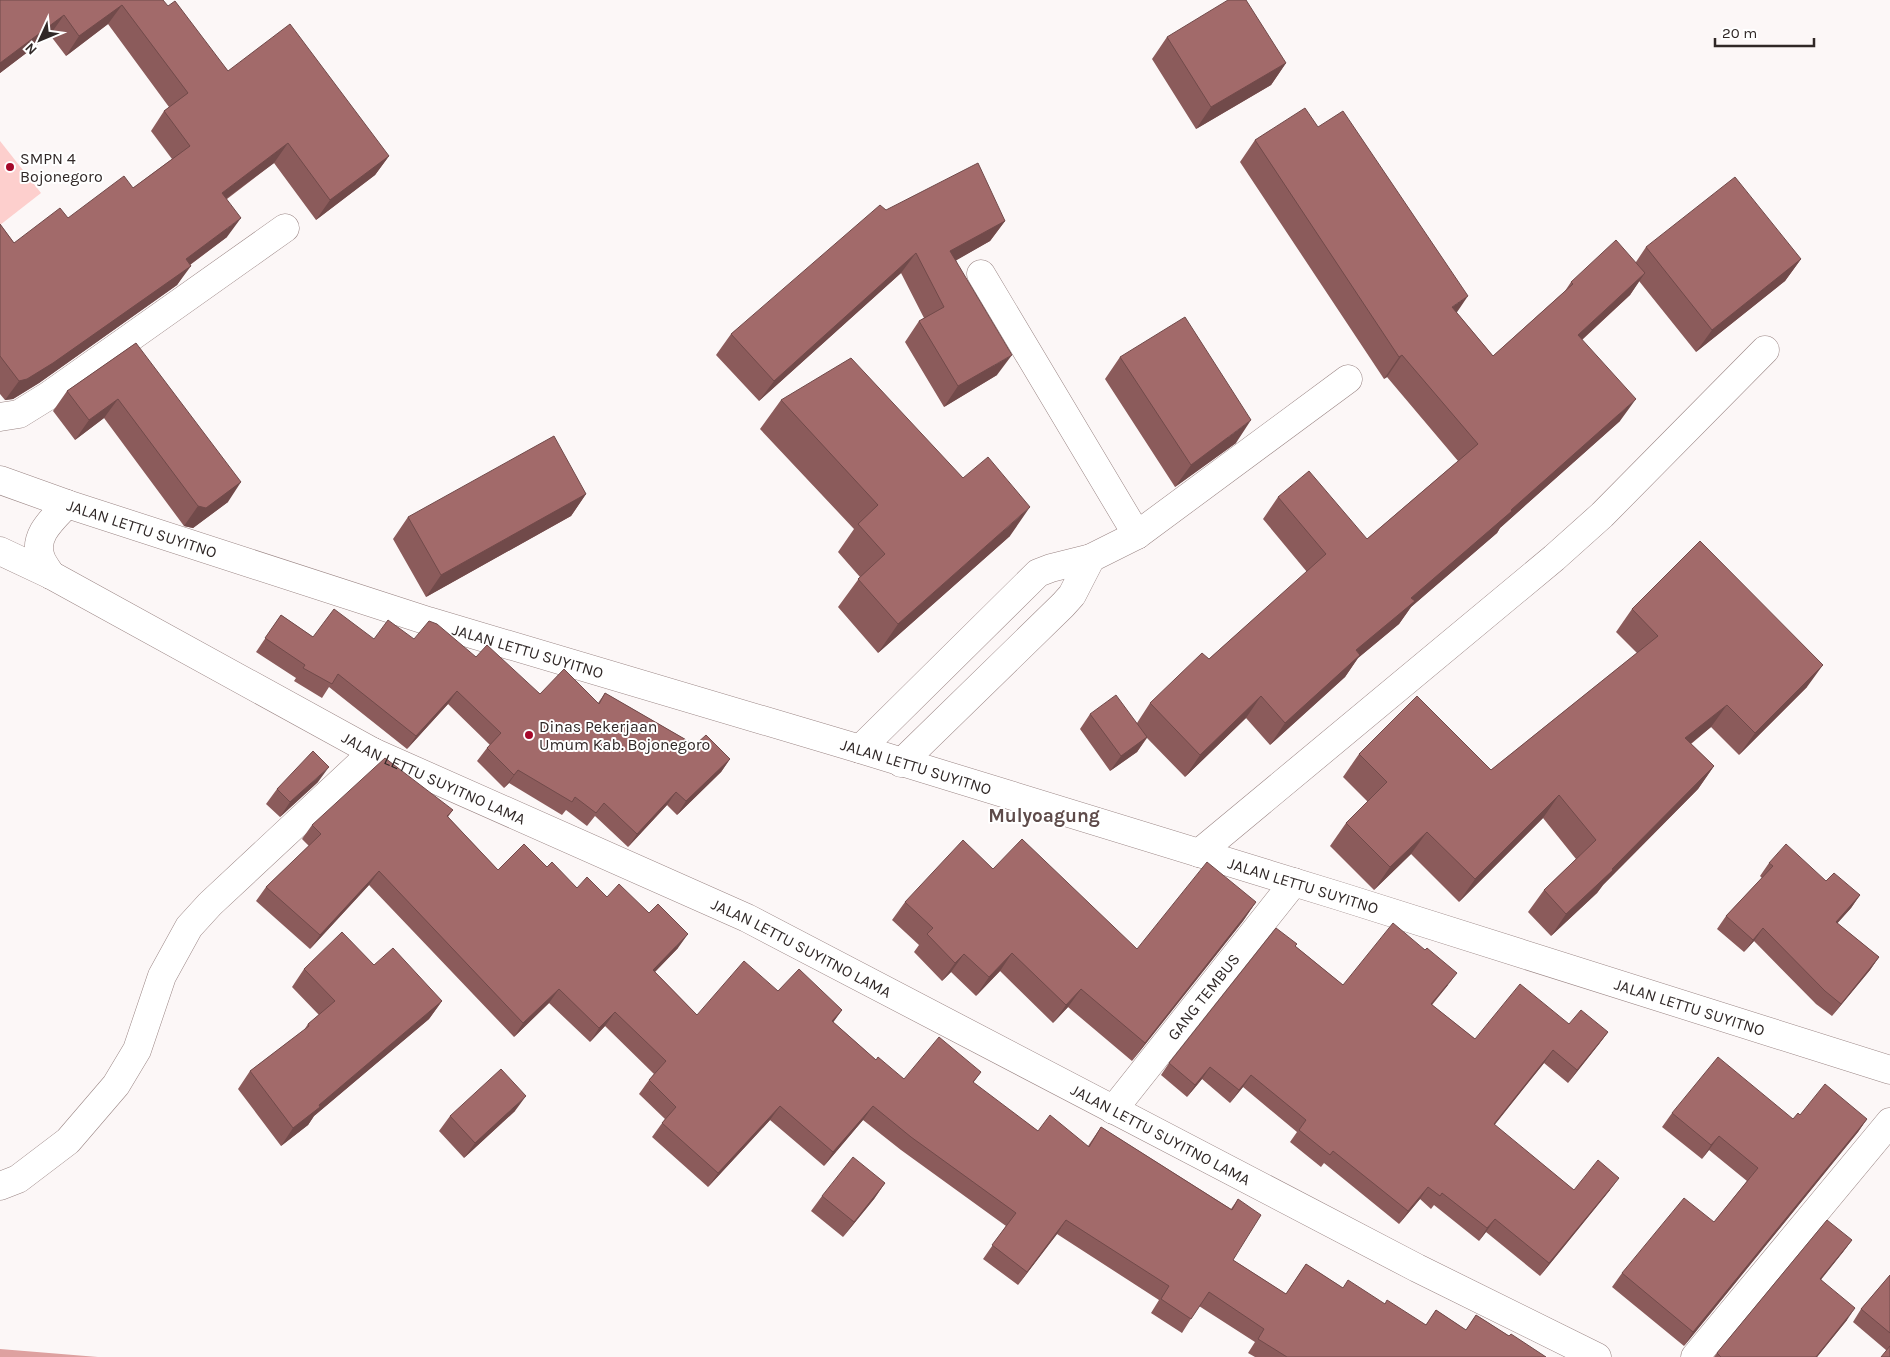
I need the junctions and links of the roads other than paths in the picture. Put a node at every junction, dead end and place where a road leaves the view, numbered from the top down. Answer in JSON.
{"nodes":[{"id":1,"x":285,"y":228,"type":"dead end"},
{"id":2,"x":981,"y":274,"type":"dead end"},
{"id":3,"x":1765,"y":350,"type":"dead end"},
{"id":4,"x":1348,"y":378,"type":"dead end"},
{"id":5,"x":0,"y":417,"type":"edge"},
{"id":6,"x":0,"y":480,"type":"edge"},
{"id":7,"x":68,"y":504,"type":"junction"},
{"id":8,"x":1138,"y":535,"type":"junction"},
{"id":9,"x":0,"y":551,"type":"edge"},
{"id":10,"x":1091,"y":558,"type":"junction"},
{"id":11,"x":51,"y":575,"type":"junction"},
{"id":12,"x":860,"y":749,"type":"junction"},
{"id":13,"x":373,"y":752,"type":"junction"},
{"id":14,"x":901,"y":763,"type":"junction"},
{"id":15,"x":1199,"y":853,"type":"junction"},
{"id":16,"x":1294,"y":882,"type":"junction"},
{"id":17,"x":1890,"y":1070,"type":"edge"},
{"id":18,"x":1113,"y":1110,"type":"junction"},
{"id":19,"x":1890,"y":1122,"type":"edge"},
{"id":20,"x":0,"y":1186,"type":"edge"},
{"id":21,"x":1597,"y":1357,"type":"edge"},
{"id":22,"x":1695,"y":1357,"type":"edge"}],
"edges":[{"from":1,"to":5,"type":"main road"},
{"from":2,"to":8,"type":"main road"},
{"from":3,"to":15,"type":"main road"},
{"from":4,"to":8,"type":"main road"},
{"from":6,"to":7,"type":"main road","name":"JALAN LETTU SUYITNO"},
{"from":7,"to":11,"type":"main road"},
{"from":7,"to":12,"type":"main road","name":"JALAN LETTU SUYITNO"},
{"from":8,"to":10,"type":"main road"},
{"from":9,"to":11,"type":"main road","name":"JALAN LETTU SUYITNO LAMA"},
{"from":10,"to":12,"type":"main road"},
{"from":10,"to":14,"type":"main road"},
{"from":11,"to":13,"type":"main road","name":"JALAN LETTU SUYITNO LAMA"},
{"from":12,"to":14,"type":"main road","name":"JALAN LETTU SUYITNO"},
{"from":13,"to":18,"type":"main road","name":"JALAN LETTU SUYITNO LAMA"},
{"from":13,"to":20,"type":"main road"},
{"from":14,"to":15,"type":"main road","name":"JALAN LETTU SUYITNO"},
{"from":15,"to":16,"type":"main road","name":"JALAN LETTU SUYITNO"},
{"from":16,"to":17,"type":"main road","name":"JALAN LETTU SUYITNO"},
{"from":16,"to":18,"type":"main road","name":"GANG TEMBUS"},
{"from":18,"to":21,"type":"main road","name":"JALAN LETTU SUYITNO LAMA"},
{"from":19,"to":22,"type":"main road"}]}
